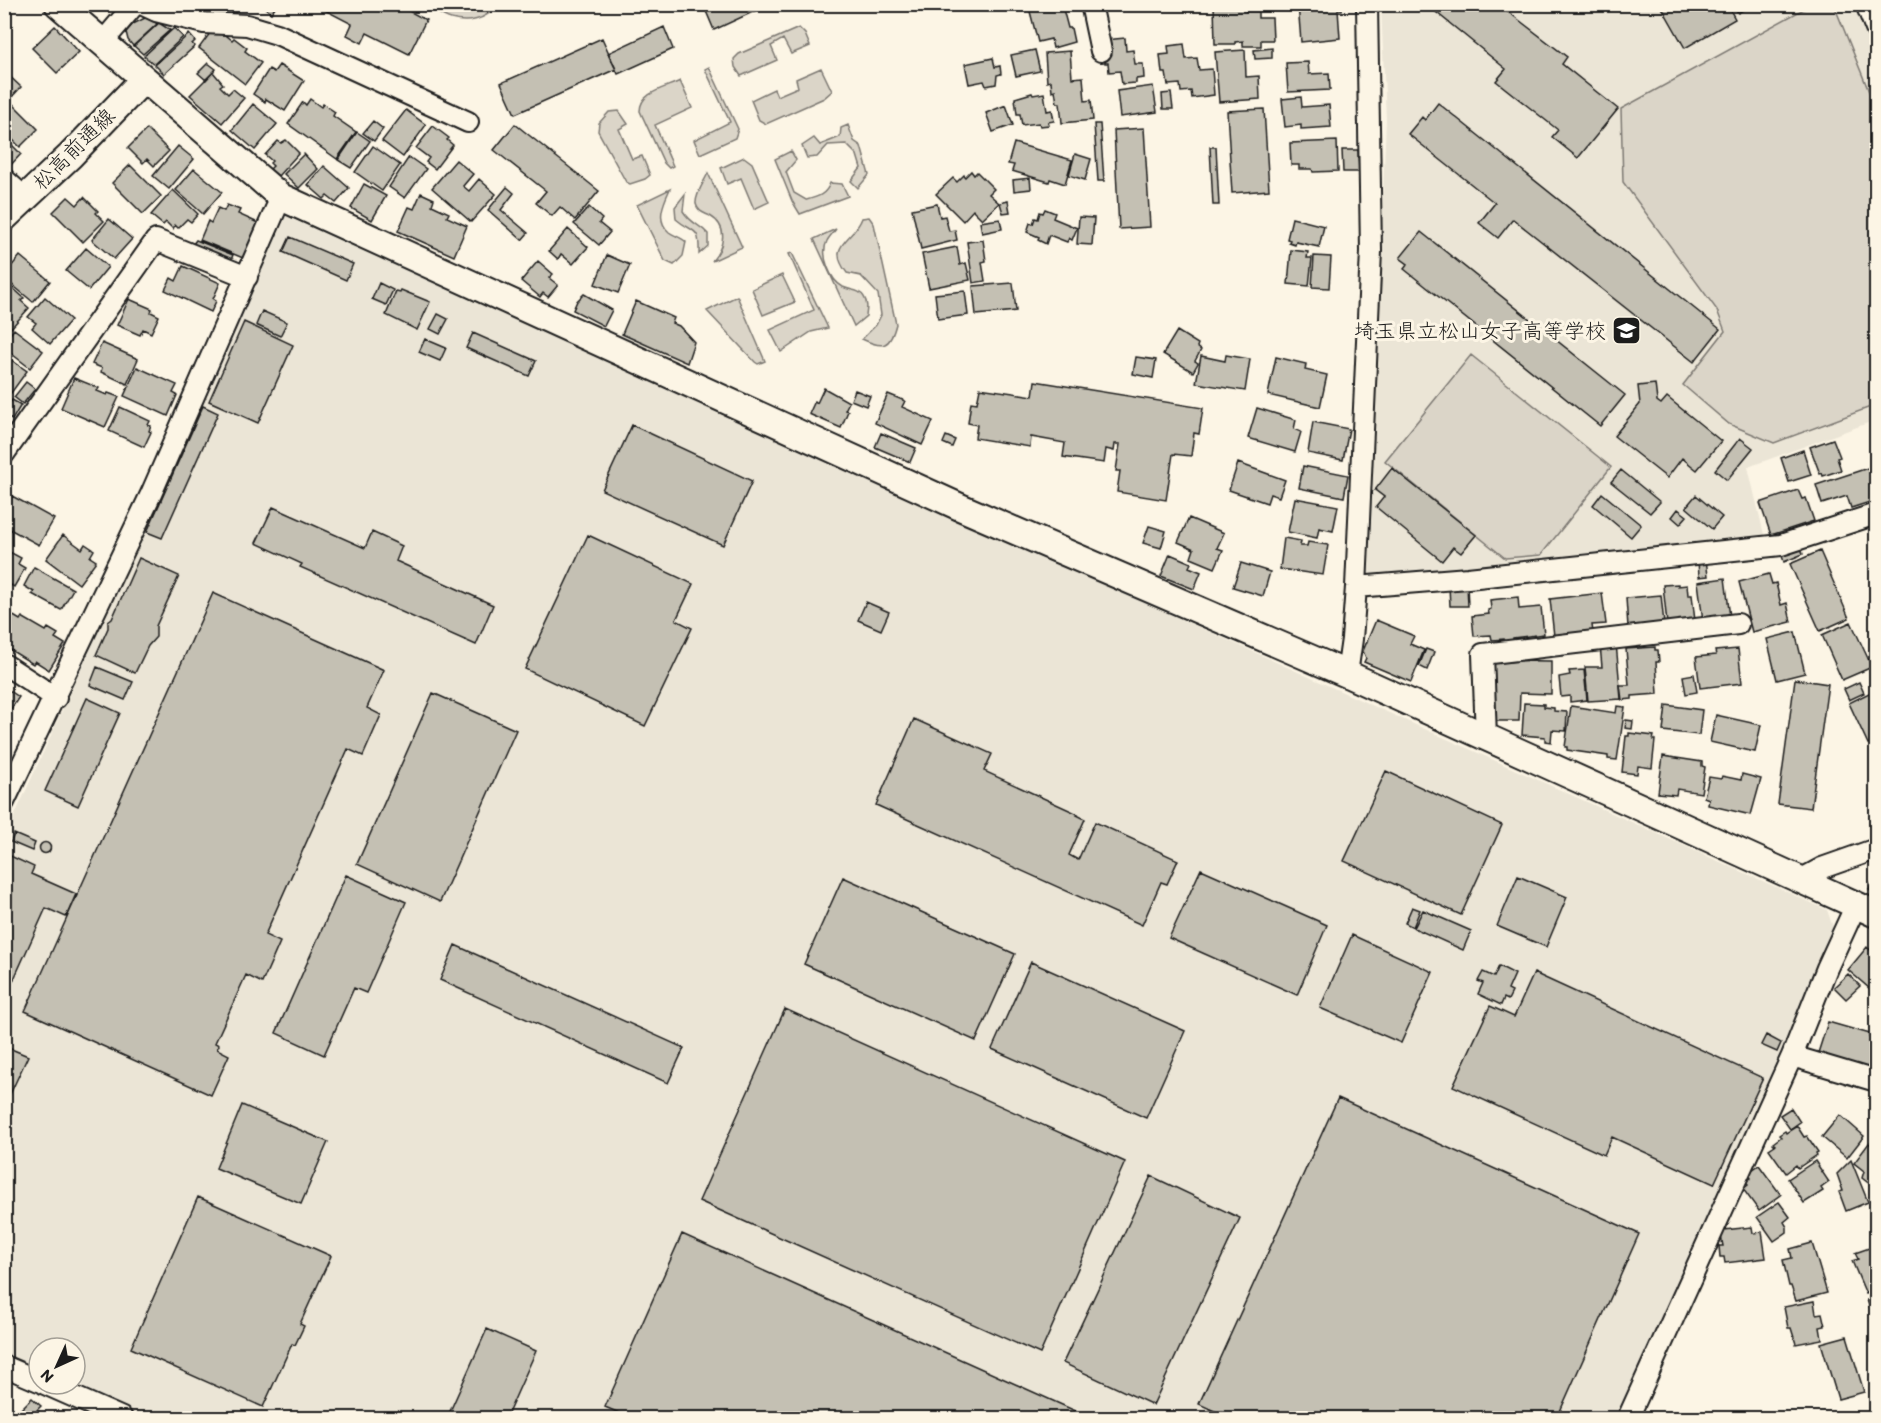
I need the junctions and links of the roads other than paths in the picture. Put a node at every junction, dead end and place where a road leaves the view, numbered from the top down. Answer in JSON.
{"nodes":[{"id":1,"x":58,"y":4,"type":"edge"},
{"id":2,"x":135,"y":4,"type":"edge"},
{"id":3,"x":141,"y":4,"type":"edge"},
{"id":4,"x":1091,"y":4,"type":"edge"},
{"id":5,"x":1367,"y":4,"type":"edge"},
{"id":6,"x":1866,"y":4,"type":"edge"},
{"id":7,"x":1876,"y":29,"type":"edge"},
{"id":8,"x":102,"y":43,"type":"junction"},
{"id":9,"x":1101,"y":51,"type":"dead end"},
{"id":10,"x":143,"y":80,"type":"junction"},
{"id":11,"x":468,"y":122,"type":"dead end"},
{"id":12,"x":4,"y":178,"type":"edge"},
{"id":13,"x":281,"y":197,"type":"junction"},
{"id":14,"x":25,"y":198,"type":"junction"},
{"id":15,"x":4,"y":218,"type":"edge"},
{"id":16,"x":247,"y":277,"type":"junction"},
{"id":17,"x":4,"y":454,"type":"edge"},
{"id":18,"x":1876,"y":514,"type":"edge"},
{"id":19,"x":1356,"y":587,"type":"junction"},
{"id":20,"x":1738,"y":624,"type":"dead end"},
{"id":21,"x":4,"y":664,"type":"edge"},
{"id":22,"x":1347,"y":674,"type":"junction"},
{"id":23,"x":56,"y":698,"type":"junction"},
{"id":24,"x":1486,"y":738,"type":"junction"},
{"id":25,"x":4,"y":802,"type":"edge"},
{"id":26,"x":1876,"y":849,"type":"edge"},
{"id":27,"x":1800,"y":880,"type":"junction"},
{"id":28,"x":1866,"y":909,"type":"edge"},
{"id":29,"x":1792,"y":1056,"type":"junction"},
{"id":30,"x":1876,"y":1081,"type":"edge"},
{"id":31,"x":4,"y":1366,"type":"edge"},
{"id":32,"x":27,"y":1376,"type":"edge"},
{"id":33,"x":71,"y":1396,"type":"edge"},
{"id":34,"x":122,"y":1419,"type":"edge"},
{"id":35,"x":1628,"y":1419,"type":"edge"}],
"edges":[{"from":1,"to":8,"type":"street"},
{"from":2,"to":8,"type":"street"},
{"from":3,"to":11,"type":"street"},
{"from":4,"to":9,"type":"street"},
{"from":5,"to":19,"type":"street"},
{"from":6,"to":7,"type":"street"},
{"from":8,"to":10,"type":"street"},
{"from":10,"to":13,"type":"street"},
{"from":10,"to":14,"type":"street","name":"松高前通線"},
{"from":12,"to":14,"type":"street"},
{"from":13,"to":16,"type":"street"},
{"from":13,"to":22,"type":"street"},
{"from":14,"to":15,"type":"street","name":"松高前通線"},
{"from":16,"to":17,"type":"street"},
{"from":16,"to":23,"type":"street"},
{"from":18,"to":19,"type":"street"},
{"from":19,"to":22,"type":"street"},
{"from":20,"to":24,"type":"street"},
{"from":21,"to":23,"type":"street"},
{"from":22,"to":24,"type":"street"},
{"from":23,"to":25,"type":"street"},
{"from":24,"to":27,"type":"street"},
{"from":26,"to":27,"type":"street"},
{"from":27,"to":28,"type":"street"},
{"from":28,"to":29,"type":"street"},
{"from":29,"to":30,"type":"street"},
{"from":29,"to":35,"type":"street"},
{"from":31,"to":32,"type":"street"},
{"from":33,"to":34,"type":"street"}]}
